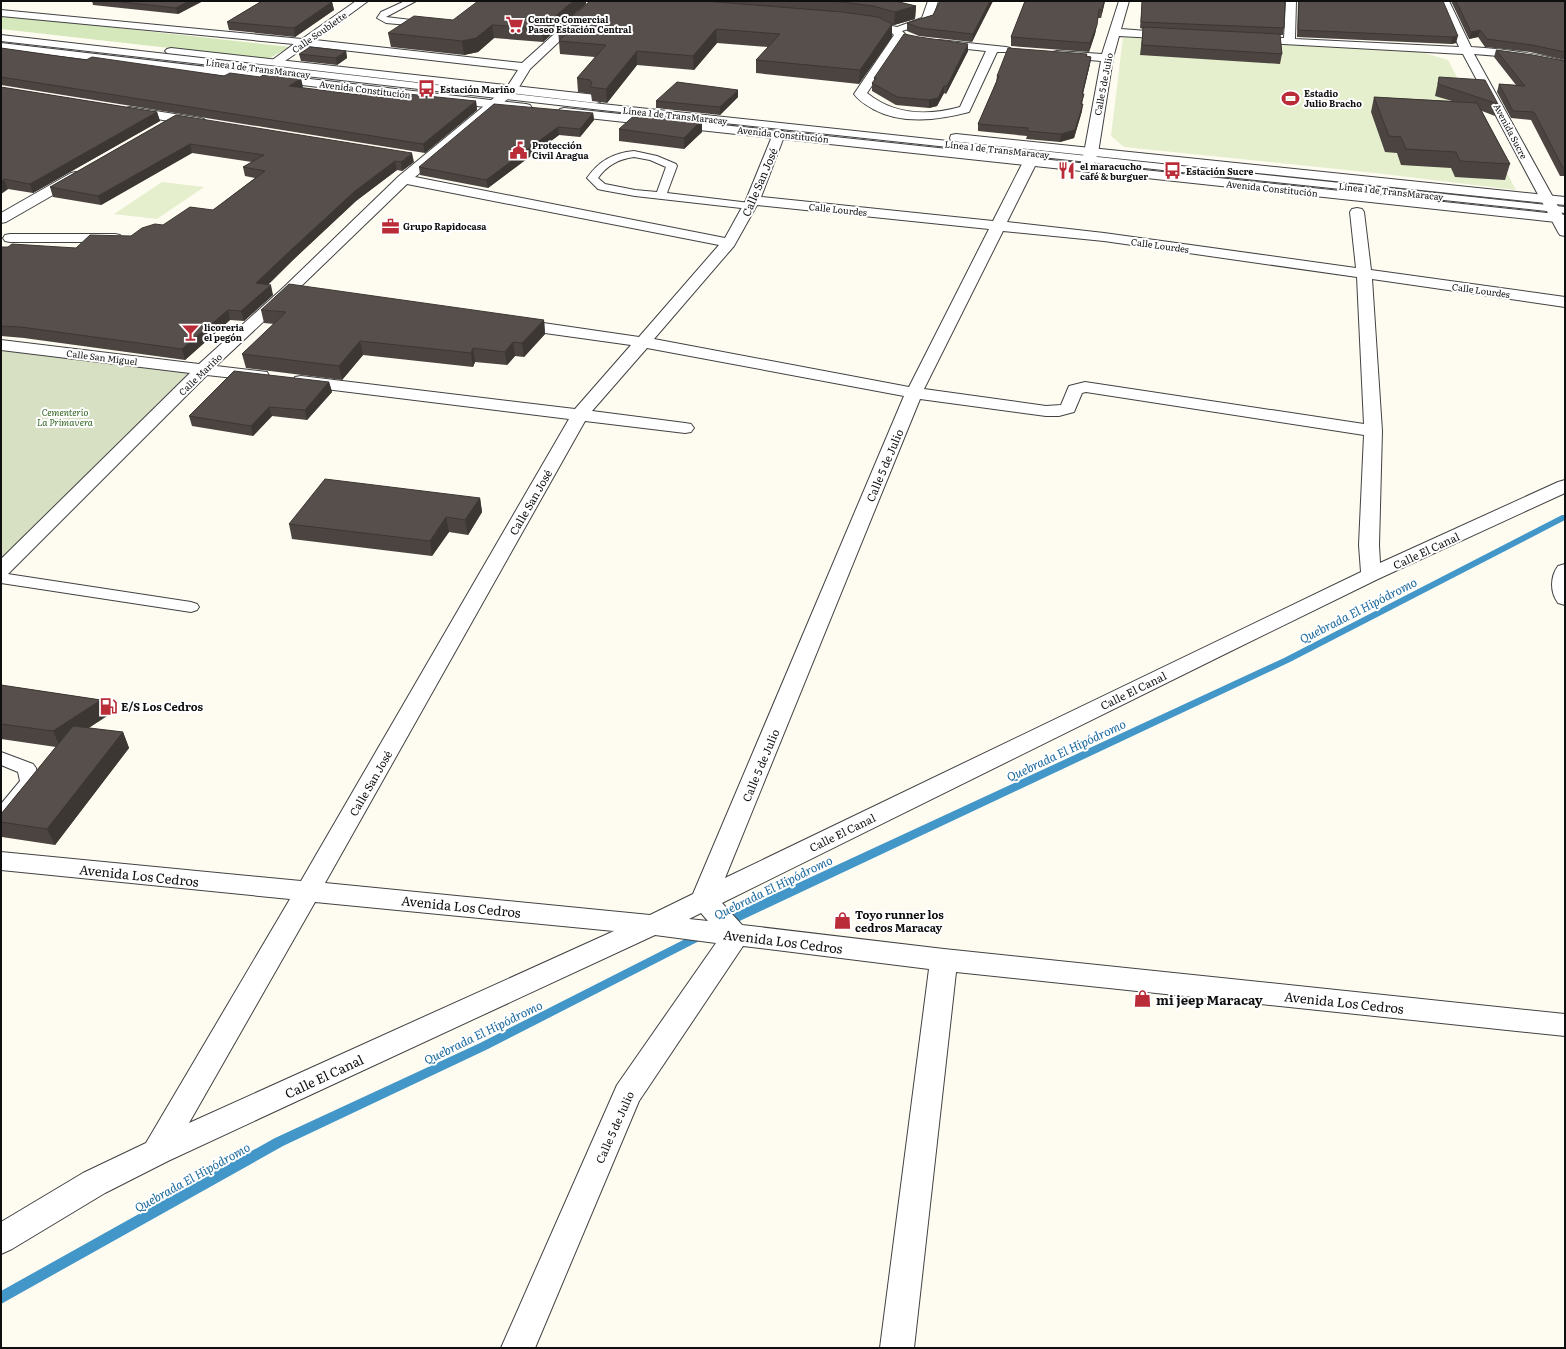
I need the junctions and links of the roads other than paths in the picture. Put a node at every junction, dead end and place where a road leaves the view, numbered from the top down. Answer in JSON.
{"nodes":[{"id":1,"x":363,"y":1,"type":"edge"},
{"id":2,"x":412,"y":1,"type":"edge"},
{"id":3,"x":600,"y":1,"type":"edge"},
{"id":4,"x":933,"y":1,"type":"edge"},
{"id":5,"x":1124,"y":1,"type":"edge"},
{"id":6,"x":1290,"y":1,"type":"edge"},
{"id":7,"x":1444,"y":1,"type":"edge"},
{"id":8,"x":1,"y":13,"type":"edge"},
{"id":9,"x":849,"y":21,"type":"edge"},
{"id":10,"x":436,"y":25,"type":"edge"},
{"id":11,"x":1,"y":31,"type":"edge"},
{"id":12,"x":898,"y":32,"type":"junction"},
{"id":13,"x":1116,"y":32,"type":"junction"},
{"id":14,"x":1187,"y":36,"type":"edge"},
{"id":15,"x":1,"y":38,"type":"edge"},
{"id":16,"x":913,"y":38,"type":"edge"},
{"id":17,"x":1242,"y":39,"type":"edge"},
{"id":18,"x":926,"y":41,"type":"edge"},
{"id":19,"x":303,"y":42,"type":"junction"},
{"id":20,"x":1289,"y":42,"type":"junction"},
{"id":21,"x":1,"y":46,"type":"edge"},
{"id":22,"x":993,"y":49,"type":"junction"},
{"id":23,"x":1466,"y":49,"type":"junction"},
{"id":24,"x":1016,"y":50,"type":"edge"},
{"id":25,"x":1046,"y":53,"type":"edge"},
{"id":26,"x":1107,"y":58,"type":"junction"},
{"id":27,"x":275,"y":63,"type":"junction"},
{"id":28,"x":1565,"y":64,"type":"edge"},
{"id":29,"x":525,"y":67,"type":"junction"},
{"id":30,"x":503,"y":96,"type":"junction"},
{"id":31,"x":115,"y":109,"type":"edge"},
{"id":32,"x":176,"y":118,"type":"junction"},
{"id":33,"x":214,"y":125,"type":"edge"},
{"id":34,"x":155,"y":130,"type":"edge"},
{"id":35,"x":779,"y":134,"type":"junction"},
{"id":36,"x":1089,"y":160,"type":"junction"},
{"id":37,"x":1030,"y":162,"type":"junction"},
{"id":38,"x":88,"y":169,"type":"edge"},
{"id":39,"x":404,"y":179,"type":"junction"},
{"id":40,"x":661,"y":195,"type":"junction"},
{"id":41,"x":1565,"y":201,"type":"edge"},
{"id":42,"x":752,"y":203,"type":"junction"},
{"id":43,"x":1558,"y":211,"type":"edge"},
{"id":44,"x":1357,"y":212,"type":"dead end"},
{"id":45,"x":1,"y":219,"type":"edge"},
{"id":46,"x":998,"y":226,"type":"junction"},
{"id":47,"x":1565,"y":232,"type":"edge"},
{"id":48,"x":6,"y":236,"type":"edge"},
{"id":49,"x":128,"y":237,"type":"edge"},
{"id":50,"x":730,"y":243,"type":"junction"},
{"id":51,"x":1,"y":250,"type":"edge"},
{"id":52,"x":1364,"y":273,"type":"junction"},
{"id":53,"x":1565,"y":302,"type":"edge"},
{"id":54,"x":501,"y":321,"type":"edge"},
{"id":55,"x":642,"y":342,"type":"junction"},
{"id":56,"x":1,"y":345,"type":"edge"},
{"id":57,"x":203,"y":369,"type":"junction"},
{"id":58,"x":914,"y":393,"type":"junction"},
{"id":59,"x":580,"y":415,"type":"junction"},
{"id":60,"x":685,"y":428,"type":"dead end"},
{"id":61,"x":1372,"y":432,"type":"junction"},
{"id":62,"x":1565,"y":486,"type":"edge"},
{"id":63,"x":1,"y":570,"type":"edge"},
{"id":64,"x":1565,"y":570,"type":"edge"},
{"id":65,"x":1371,"y":575,"type":"junction"},
{"id":66,"x":1,"y":578,"type":"edge"},
{"id":67,"x":1565,"y":599,"type":"edge"},
{"id":68,"x":191,"y":607,"type":"dead end"},
{"id":69,"x":1,"y":758,"type":"edge"},
{"id":70,"x":1,"y":817,"type":"edge"},
{"id":71,"x":1,"y":861,"type":"edge"},
{"id":72,"x":308,"y":891,"type":"junction"},
{"id":73,"x":704,"y":899,"type":"junction"},
{"id":74,"x":666,"y":927,"type":"junction"},
{"id":75,"x":733,"y":936,"type":"junction"},
{"id":76,"x":944,"y":960,"type":"junction"},
{"id":77,"x":1565,"y":1025,"type":"edge"},
{"id":78,"x":157,"y":1152,"type":"junction"},
{"id":79,"x":1,"y":1240,"type":"edge"},
{"id":80,"x":518,"y":1348,"type":"edge"},
{"id":81,"x":897,"y":1348,"type":"edge"}],
"edges":[{"from":1,"to":19,"type":"street","name":"Calle Soublette"},
{"from":2,"to":10,"type":"lane"},
{"from":3,"to":29,"type":"street","name":"Calle Mariño"},
{"from":4,"to":12,"type":"street"},
{"from":5,"to":13,"type":"street","name":"Calle 5 de Julio"},
{"from":6,"to":20,"type":"street"},
{"from":7,"to":23,"type":"street","name":"Avenida Sucre"},
{"from":8,"to":19,"type":"street"},
{"from":9,"to":12,"type":"street"},
{"from":11,"to":27,"type":"street","name":"Avenida Constitución"},
{"from":12,"to":16,"type":"street"},
{"from":12,"to":22,"type":"street"},
{"from":13,"to":14,"type":"street"},
{"from":13,"to":26,"type":"street","name":"Calle 5 de Julio"},
{"from":15,"to":30,"type":"lane","name":"Línea 1 de TransMaracay"},
{"from":17,"to":20,"type":"street"},
{"from":18,"to":22,"type":"street"},
{"from":19,"to":27,"type":"street","name":"Calle Soublette"},
{"from":19,"to":29,"type":"street"},
{"from":20,"to":23,"type":"street"},
{"from":21,"to":30,"type":"street","name":"Avenida Constitución"},
{"from":22,"to":24,"type":"street"},
{"from":23,"to":28,"type":"street"},
{"from":23,"to":43,"type":"street","name":"Avenida Sucre"},
{"from":25,"to":26,"type":"street"},
{"from":26,"to":36,"type":"street","name":"Calle 5 de Julio"},
{"from":27,"to":30,"type":"street","name":"Avenida Constitución"},
{"from":29,"to":30,"type":"street","name":"Calle Mariño"},
{"from":30,"to":35,"type":"street","name":"Avenida Constitución"},
{"from":30,"to":36,"type":"street","name":"Avenida Constitución"},
{"from":30,"to":39,"type":"street","name":"Calle Mariño"},
{"from":31,"to":32,"type":"street"},
{"from":32,"to":33,"type":"street"},
{"from":32,"to":34,"type":"street"},
{"from":35,"to":37,"type":"street","name":"Avenida Constitución"},
{"from":35,"to":42,"type":"street","name":"Calle San José"},
{"from":36,"to":37,"type":"street","name":"Avenida Constitución"},
{"from":36,"to":43,"type":"street","name":"Avenida Constitución"},
{"from":36,"to":43,"type":"street","name":"Avenida Constitución"},
{"from":37,"to":46,"type":"street","name":"Calle 5 de Julio"},
{"from":38,"to":45,"type":"street"},
{"from":39,"to":50,"type":"street"},
{"from":39,"to":57,"type":"street","name":"Calle Mariño"},
{"from":40,"to":40,"type":"lane"},
{"from":40,"to":42,"type":"lane"},
{"from":41,"to":43,"type":"street","name":"Avenida Constitución"},
{"from":42,"to":46,"type":"street","name":"Calle Lourdes"},
{"from":42,"to":50,"type":"street","name":"Calle San José"},
{"from":43,"to":47,"type":"street"},
{"from":44,"to":52,"type":"street"},
{"from":46,"to":52,"type":"street","name":"Calle Lourdes"},
{"from":46,"to":58,"type":"street","name":"Calle 5 de Julio"},
{"from":48,"to":49,"type":"street"},
{"from":48,"to":51,"type":"street"},
{"from":50,"to":55,"type":"street","name":"Calle San José"},
{"from":52,"to":53,"type":"street","name":"Calle Lourdes"},
{"from":52,"to":61,"type":"street"},
{"from":54,"to":55,"type":"street"},
{"from":55,"to":58,"type":"street"},
{"from":55,"to":59,"type":"street","name":"Calle San José"},
{"from":56,"to":57,"type":"street","name":"Calle San Miguel"},
{"from":57,"to":59,"type":"street","name":"Calle San Miguel"},
{"from":57,"to":63,"type":"street","name":"Calle Mariño"},
{"from":58,"to":61,"type":"street"},
{"from":58,"to":73,"type":"street","name":"Calle 5 de Julio"},
{"from":59,"to":60,"type":"street","name":"Calle San Miguel"},
{"from":59,"to":72,"type":"street","name":"Calle San José"},
{"from":61,"to":65,"type":"street"},
{"from":62,"to":65,"type":"street","name":"Calle El Canal"},
{"from":64,"to":67,"type":"street"},
{"from":65,"to":73,"type":"street","name":"Calle El Canal"},
{"from":66,"to":68,"type":"lane"},
{"from":69,"to":70,"type":"lane"},
{"from":71,"to":72,"type":"street","name":"Avenida Los Cedros"},
{"from":72,"to":74,"type":"street","name":"Avenida Los Cedros"},
{"from":72,"to":78,"type":"street","name":"Calle San José"},
{"from":73,"to":74,"type":"street","name":"Calle El Canal"},
{"from":73,"to":75,"type":"street"},
{"from":74,"to":75,"type":"street","name":"Avenida Los Cedros"},
{"from":74,"to":78,"type":"street","name":"Calle El Canal"},
{"from":75,"to":76,"type":"street","name":"Avenida Los Cedros"},
{"from":75,"to":80,"type":"street","name":"Calle 5 de Julio"},
{"from":76,"to":77,"type":"street","name":"Avenida Los Cedros"},
{"from":76,"to":81,"type":"street"},
{"from":78,"to":79,"type":"street","name":"Calle El Canal"}]}
